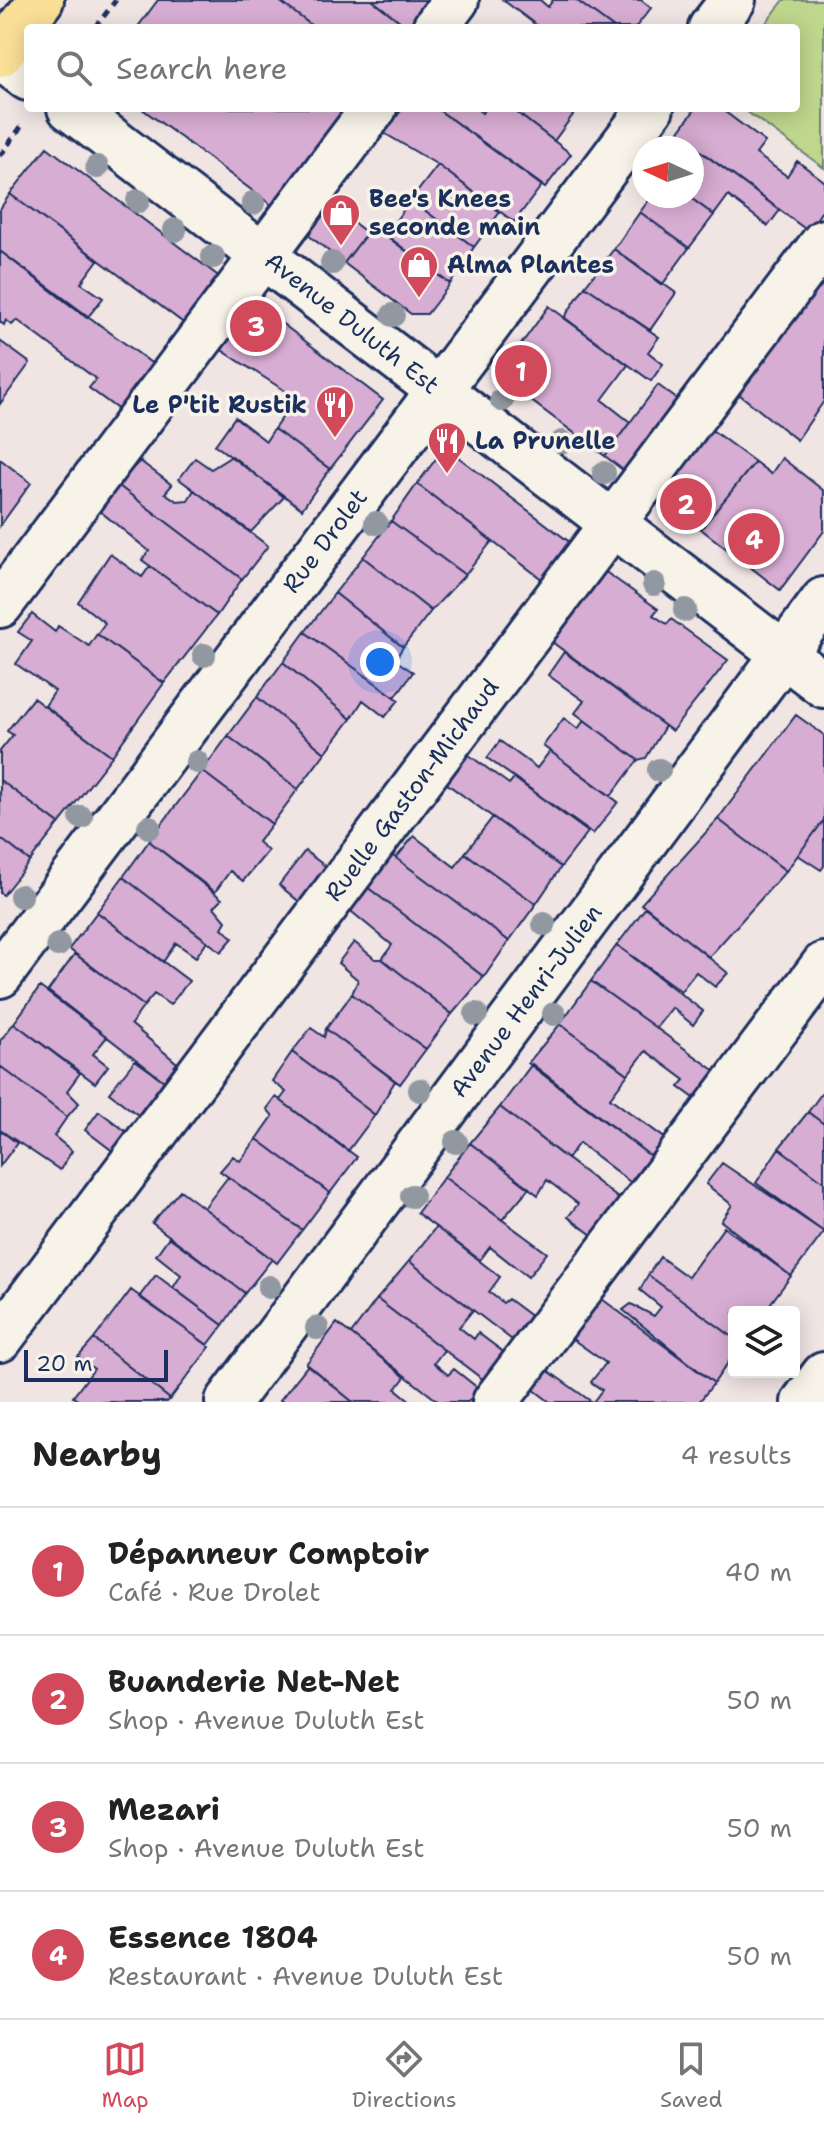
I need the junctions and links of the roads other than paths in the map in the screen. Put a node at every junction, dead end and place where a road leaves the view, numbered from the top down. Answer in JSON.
{"nodes":[{"id":1,"x":41,"y":0,"type":"edge"},
{"id":2,"x":456,"y":0,"type":"edge"},
{"id":3,"x":733,"y":0,"type":"edge"},
{"id":4,"x":438,"y":24,"type":"edge"},
{"id":5,"x":714,"y":24,"type":"edge"},
{"id":6,"x":0,"y":55,"type":"edge"},
{"id":7,"x":24,"y":75,"type":"edge"},
{"id":8,"x":75,"y":112,"type":"edge"},
{"id":9,"x":371,"y":112,"type":"edge"},
{"id":10,"x":648,"y":112,"type":"edge"},
{"id":11,"x":824,"y":242,"type":"edge"},
{"id":12,"x":264,"y":254,"type":"junction"},
{"id":13,"x":439,"y":391,"type":"junction"},
{"id":14,"x":614,"y":522,"type":"junction"},
{"id":15,"x":824,"y":600,"type":"edge"},
{"id":16,"x":0,"y":605,"type":"edge"},
{"id":17,"x":784,"y":656,"type":"junction"},
{"id":18,"x":824,"y":685,"type":"edge"},
{"id":19,"x":824,"y":965,"type":"edge"},
{"id":20,"x":0,"y":975,"type":"edge"},
{"id":21,"x":0,"y":1339,"type":"edge"},
{"id":22,"x":824,"y":1375,"type":"edge"},
{"id":23,"x":228,"y":1402,"type":"edge"},
{"id":24,"x":495,"y":1402,"type":"edge"},
{"id":25,"x":804,"y":1402,"type":"edge"}],
"edges":[{"from":1,"to":6,"type":"main road"},
{"from":2,"to":4,"type":"street"},
{"from":3,"to":5,"type":"street"},
{"from":6,"to":7,"type":"street"},
{"from":8,"to":12,"type":"street","name":"Avenue Duluth Est"},
{"from":9,"to":12,"type":"street"},
{"from":10,"to":13,"type":"street","name":"Rue Drolet"},
{"from":11,"to":14,"type":"street","name":"Ruelle Gaston-Michaud"},
{"from":12,"to":13,"type":"street","name":"Avenue Duluth Est"},
{"from":12,"to":16,"type":"street"},
{"from":13,"to":14,"type":"street","name":"Avenue Duluth Est"},
{"from":13,"to":20,"type":"street","name":"Rue Drolet"},
{"from":14,"to":17,"type":"street","name":"Avenue Duluth Est"},
{"from":14,"to":21,"type":"street","name":"Ruelle Gaston-Michaud"},
{"from":15,"to":17,"type":"street","name":"Avenue Henri-Julien"},
{"from":17,"to":18,"type":"street","name":"Avenue Duluth Est"},
{"from":17,"to":23,"type":"street","name":"Avenue Henri-Julien"},
{"from":19,"to":24,"type":"street"},
{"from":22,"to":25,"type":"street"}]}
